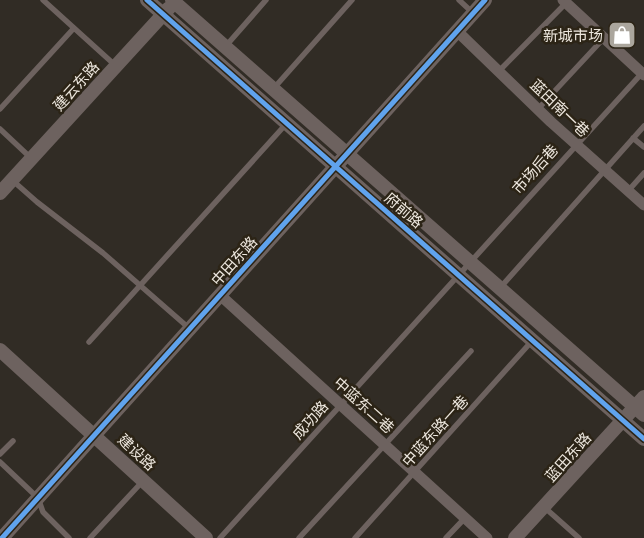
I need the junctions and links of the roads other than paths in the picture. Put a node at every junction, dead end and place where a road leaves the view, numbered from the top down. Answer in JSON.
{"nodes":[{"id":1,"x":43,"y":0,"type":"edge"},
{"id":2,"x":147,"y":0,"type":"edge"},
{"id":3,"x":266,"y":0,"type":"edge"},
{"id":4,"x":352,"y":0,"type":"edge"},
{"id":5,"x":459,"y":0,"type":"edge"},
{"id":6,"x":484,"y":0,"type":"edge"},
{"id":7,"x":174,"y":1,"type":"edge"},
{"id":8,"x":564,"y":2,"type":"edge"},
{"id":9,"x":473,"y":13,"type":"junction"},
{"id":10,"x":164,"y":14,"type":"junction"},
{"id":11,"x":74,"y":28,"type":"junction"},
{"id":12,"x":457,"y":31,"type":"junction"},
{"id":13,"x":604,"y":38,"type":"junction"},
{"id":14,"x":225,"y":47,"type":"junction"},
{"id":15,"x":116,"y":66,"type":"junction"},
{"id":16,"x":499,"y":71,"type":"junction"},
{"id":17,"x":643,"y":72,"type":"edge"},
{"id":18,"x":273,"y":89,"type":"junction"},
{"id":19,"x":0,"y":109,"type":"edge"},
{"id":20,"x":538,"y":109,"type":"junction"},
{"id":21,"x":287,"y":123,"type":"junction"},
{"id":22,"x":644,"y":126,"type":"edge"},
{"id":23,"x":0,"y":129,"type":"edge"},
{"id":24,"x":633,"y":138,"type":"junction"},
{"id":25,"x":575,"y":144,"type":"junction"},
{"id":26,"x":644,"y":147,"type":"edge"},
{"id":27,"x":346,"y":154,"type":"junction"},
{"id":28,"x":32,"y":159,"type":"junction"},
{"id":29,"x":336,"y":167,"type":"junction"},
{"id":30,"x":604,"y":170,"type":"junction"},
{"id":31,"x":644,"y":173,"type":"edge"},
{"id":32,"x":12,"y":180,"type":"junction"},
{"id":33,"x":628,"y":191,"type":"junction"},
{"id":34,"x":0,"y":193,"type":"edge"},
{"id":35,"x":644,"y":205,"type":"edge"},
{"id":36,"x":469,"y":262,"type":"junction"},
{"id":37,"x":458,"y":274,"type":"junction"},
{"id":38,"x":140,"y":286,"type":"junction"},
{"id":39,"x":499,"y":289,"type":"junction"},
{"id":40,"x":220,"y":295,"type":"junction"},
{"id":41,"x":190,"y":329,"type":"junction"},
{"id":42,"x":533,"y":340,"type":"junction"},
{"id":43,"x":89,"y":342,"type":"dead end"},
{"id":44,"x":0,"y":350,"type":"edge"},
{"id":45,"x":472,"y":351,"type":"dead end"},
{"id":46,"x":340,"y":404,"type":"junction"},
{"id":47,"x":641,"y":406,"type":"edge"},
{"id":48,"x":623,"y":420,"type":"junction"},
{"id":49,"x":95,"y":435,"type":"junction"},
{"id":50,"x":644,"y":439,"type":"edge"},
{"id":51,"x":13,"y":441,"type":"dead end"},
{"id":52,"x":386,"y":445,"type":"junction"},
{"id":53,"x":0,"y":454,"type":"edge"},
{"id":54,"x":0,"y":462,"type":"edge"},
{"id":55,"x":415,"y":472,"type":"junction"},
{"id":56,"x":144,"y":480,"type":"junction"},
{"id":57,"x":38,"y":498,"type":"junction"},
{"id":58,"x":544,"y":507,"type":"junction"},
{"id":59,"x":465,"y":518,"type":"junction"},
{"id":60,"x":2,"y":538,"type":"edge"},
{"id":61,"x":70,"y":538,"type":"edge"},
{"id":62,"x":90,"y":538,"type":"edge"},
{"id":63,"x":206,"y":538,"type":"edge"},
{"id":64,"x":220,"y":538,"type":"edge"},
{"id":65,"x":299,"y":538,"type":"edge"},
{"id":66,"x":355,"y":538,"type":"edge"},
{"id":67,"x":446,"y":538,"type":"edge"},
{"id":68,"x":487,"y":538,"type":"edge"},
{"id":69,"x":516,"y":538,"type":"edge"},
{"id":70,"x":579,"y":538,"type":"edge"}],
"edges":[{"from":1,"to":11,"type":"lane"},
{"from":2,"to":10,"type":"street","name":"府前路"},
{"from":3,"to":14,"type":"lane"},
{"from":4,"to":18,"type":"lane"},
{"from":5,"to":9,"type":"lane"},
{"from":6,"to":9,"type":"street","name":"中田东路"},
{"from":7,"to":10,"type":"street","name":"建云东路"},
{"from":7,"to":14,"type":"street","name":"府前路"},
{"from":8,"to":13,"type":"street"},
{"from":8,"to":16,"type":"lane"},
{"from":9,"to":12,"type":"street","name":"中田东路"},
{"from":10,"to":15,"type":"street","name":"建云东路"},
{"from":10,"to":21,"type":"street","name":"府前路"},
{"from":11,"to":15,"type":"lane"},
{"from":11,"to":19,"type":"lane"},
{"from":12,"to":16,"type":"street","name":"蓝田南一巷"},
{"from":12,"to":27,"type":"street","name":"中田东路"},
{"from":13,"to":17,"type":"street"},
{"from":13,"to":20,"type":"lane"},
{"from":14,"to":18,"type":"street","name":"府前路"},
{"from":15,"to":28,"type":"street","name":"建云东路"},
{"from":16,"to":20,"type":"street","name":"蓝田南一巷"},
{"from":17,"to":25,"type":"lane","name":"市场后巷"},
{"from":18,"to":27,"type":"street","name":"府前路"},
{"from":20,"to":25,"type":"street","name":"蓝田南一巷"},
{"from":21,"to":29,"type":"street","name":"府前路"},
{"from":21,"to":38,"type":"lane"},
{"from":22,"to":24,"type":"lane"},
{"from":23,"to":28,"type":"lane"},
{"from":24,"to":26,"type":"lane"},
{"from":24,"to":30,"type":"lane"},
{"from":25,"to":30,"type":"street","name":"蓝田南一巷"},
{"from":25,"to":36,"type":"lane","name":"市场后巷"},
{"from":27,"to":29,"type":"street","name":"中田东路"},
{"from":27,"to":36,"type":"street","name":"府前路"},
{"from":28,"to":32,"type":"street","name":"建云东路"},
{"from":29,"to":37,"type":"street","name":"府前路"},
{"from":29,"to":40,"type":"street","name":"中田东路"},
{"from":30,"to":33,"type":"street","name":"蓝田南一巷"},
{"from":30,"to":39,"type":"lane"},
{"from":31,"to":33,"type":"lane"},
{"from":32,"to":34,"type":"street","name":"建云东路"},
{"from":32,"to":38,"type":"lane"},
{"from":33,"to":35,"type":"street","name":"蓝田南一巷"},
{"from":36,"to":37,"type":"lane","name":"市场后巷"},
{"from":36,"to":39,"type":"street","name":"府前路"},
{"from":37,"to":42,"type":"street","name":"府前路"},
{"from":37,"to":46,"type":"lane","name":"成功路"},
{"from":38,"to":41,"type":"lane"},
{"from":38,"to":43,"type":"lane"},
{"from":39,"to":47,"type":"street","name":"府前路"},
{"from":40,"to":41,"type":"street","name":"中田东路"},
{"from":40,"to":46,"type":"street","name":"中蓝东二巷"},
{"from":41,"to":49,"type":"street","name":"中田东路"},
{"from":42,"to":48,"type":"street","name":"府前路"},
{"from":42,"to":55,"type":"lane","name":"中蓝东路一巷"},
{"from":44,"to":49,"type":"street","name":"建设路"},
{"from":45,"to":52,"type":"lane"},
{"from":46,"to":52,"type":"street","name":"中蓝东二巷"},
{"from":46,"to":64,"type":"lane","name":"成功路"},
{"from":47,"to":48,"type":"street","name":"蓝田东路"},
{"from":48,"to":50,"type":"street","name":"府前路"},
{"from":48,"to":58,"type":"street","name":"蓝田东路"},
{"from":49,"to":56,"type":"street","name":"建设路"},
{"from":49,"to":57,"type":"street","name":"中田东路"},
{"from":51,"to":53,"type":"lane"},
{"from":52,"to":55,"type":"street","name":"中蓝东二巷"},
{"from":52,"to":65,"type":"lane"},
{"from":54,"to":57,"type":"lane"},
{"from":55,"to":59,"type":"street","name":"中蓝东二巷"},
{"from":55,"to":66,"type":"lane","name":"中蓝东路一巷"},
{"from":56,"to":62,"type":"lane"},
{"from":56,"to":63,"type":"street","name":"建设路"},
{"from":57,"to":60,"type":"street","name":"中田东路"},
{"from":57,"to":61,"type":"lane"},
{"from":58,"to":69,"type":"street","name":"蓝田东路"},
{"from":58,"to":70,"type":"lane"},
{"from":59,"to":67,"type":"lane"},
{"from":59,"to":68,"type":"street","name":"中蓝东二巷"}]}
